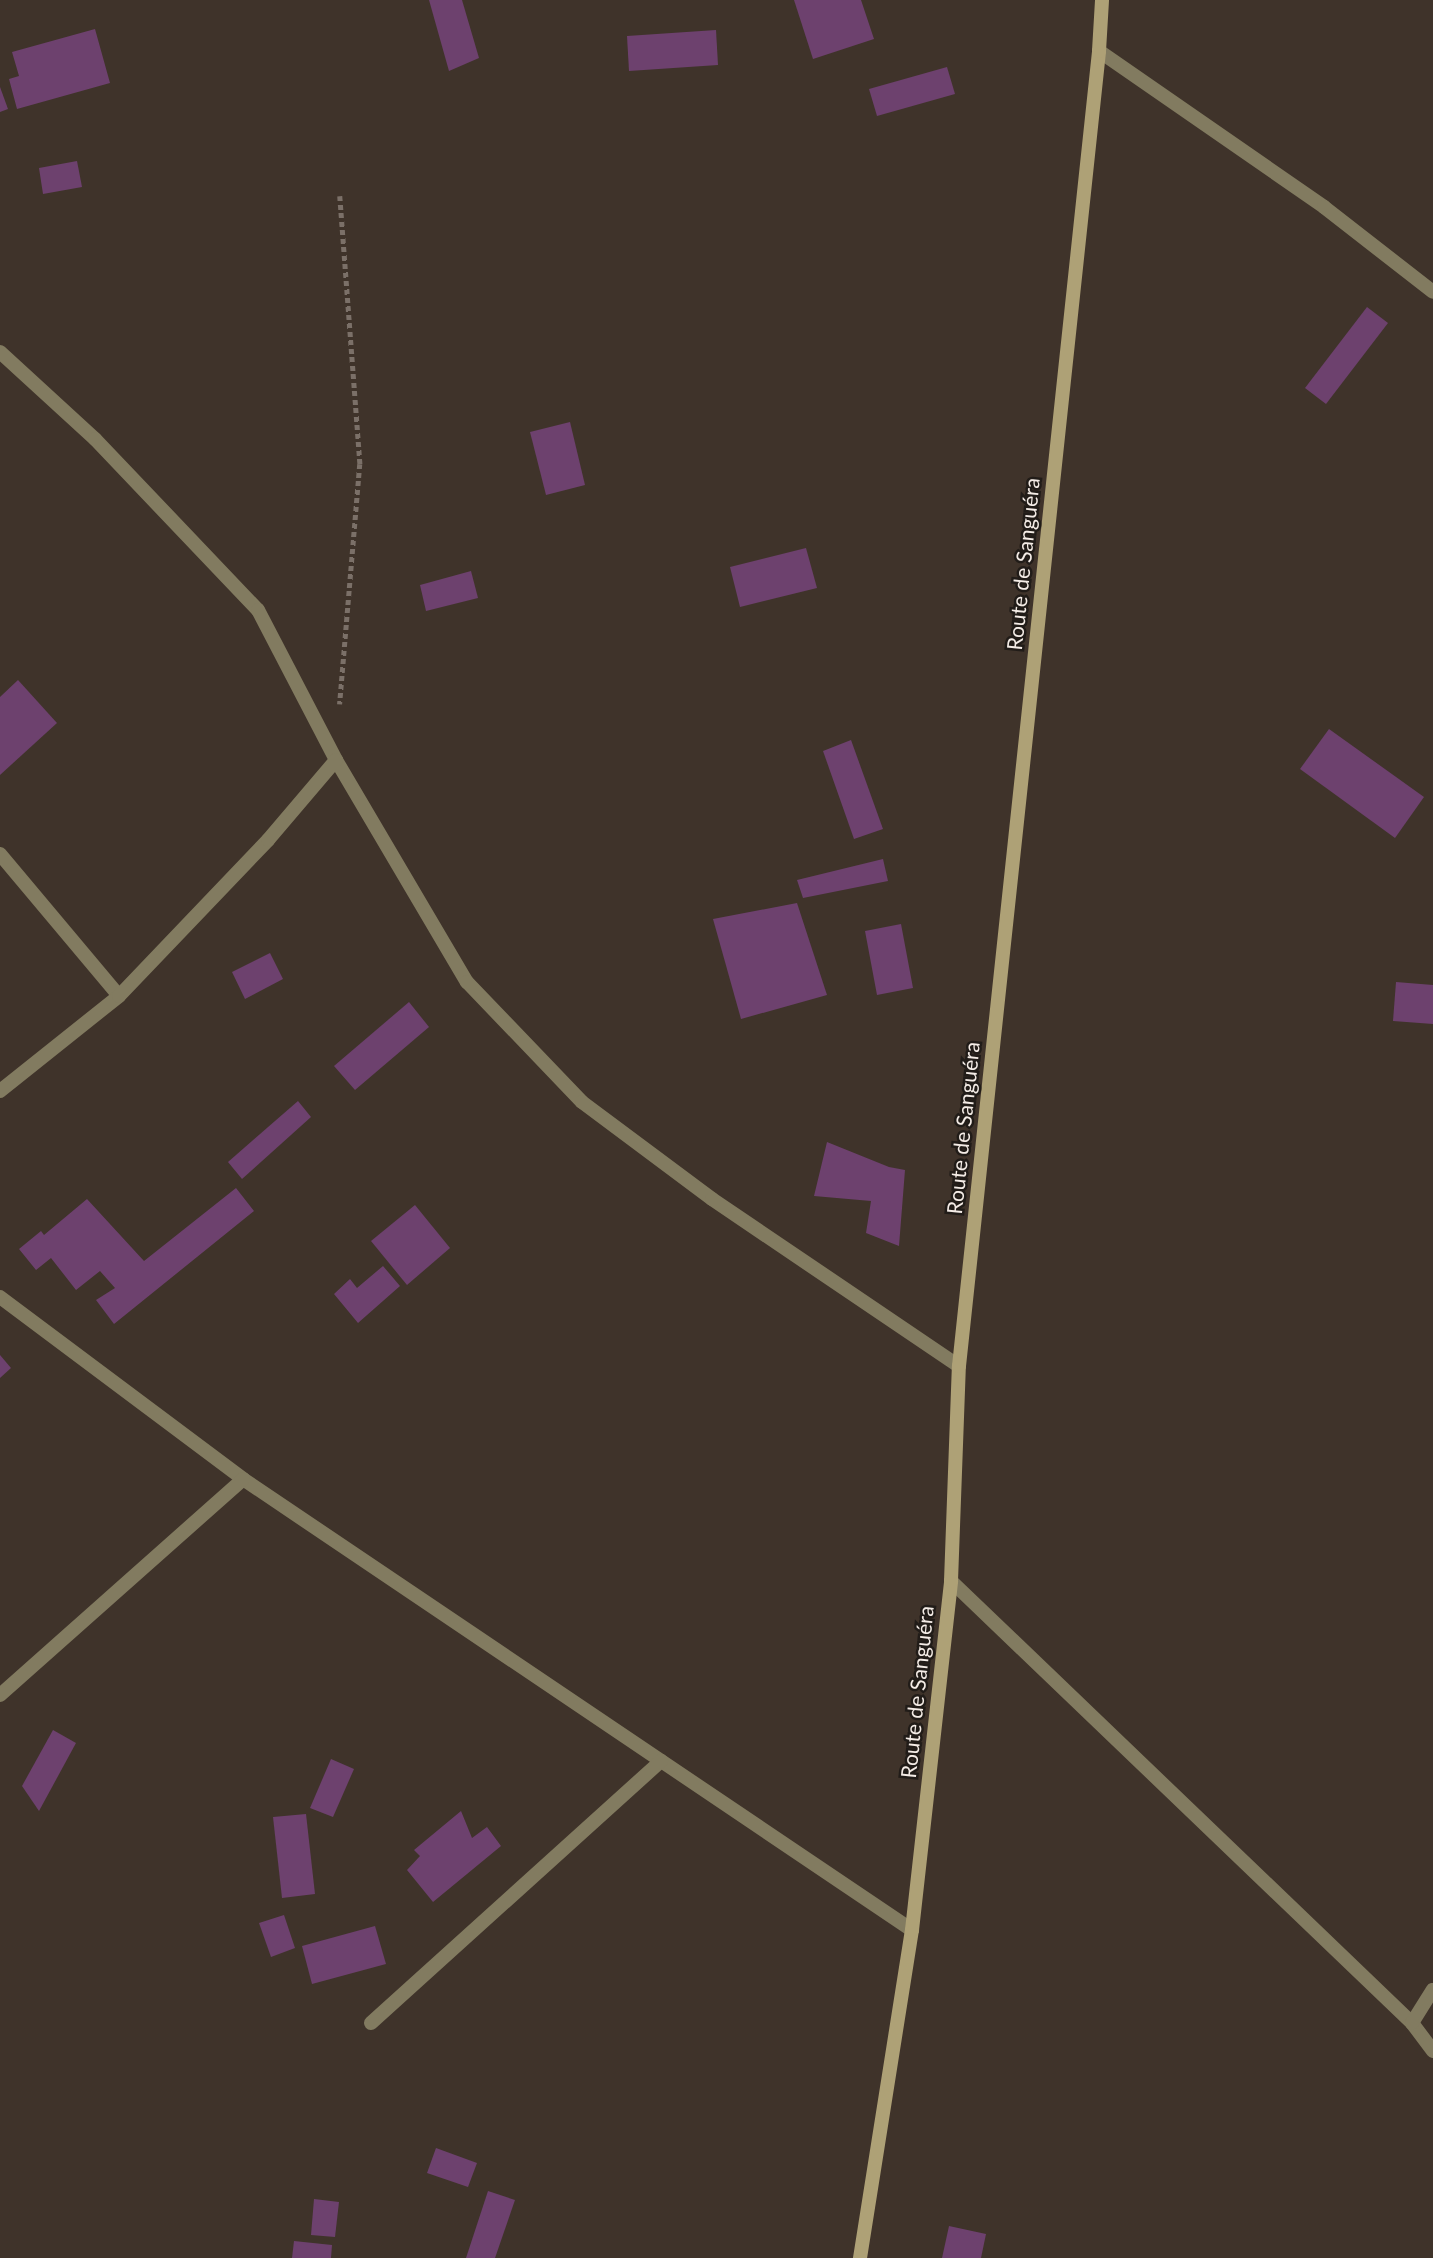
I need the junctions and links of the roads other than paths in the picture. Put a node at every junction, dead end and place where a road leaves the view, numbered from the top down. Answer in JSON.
{"nodes":[{"id":1,"x":1102,"y":0,"type":"edge"},
{"id":2,"x":1099,"y":51,"type":"junction"},
{"id":3,"x":1433,"y":292,"type":"edge"},
{"id":4,"x":0,"y":352,"type":"edge"},
{"id":5,"x":335,"y":760,"type":"junction"},
{"id":6,"x":0,"y":854,"type":"edge"},
{"id":7,"x":119,"y":996,"type":"junction"},
{"id":8,"x":0,"y":1091,"type":"edge"},
{"id":9,"x":0,"y":1297,"type":"edge"},
{"id":10,"x":959,"y":1366,"type":"junction"},
{"id":11,"x":243,"y":1479,"type":"junction"},
{"id":12,"x":951,"y":1581,"type":"junction"},
{"id":13,"x":0,"y":1695,"type":"edge"},
{"id":14,"x":661,"y":1761,"type":"junction"},
{"id":15,"x":912,"y":1930,"type":"junction"},
{"id":16,"x":1433,"y":1990,"type":"edge"},
{"id":17,"x":371,"y":2023,"type":"dead end"},
{"id":18,"x":1412,"y":2023,"type":"junction"},
{"id":19,"x":1433,"y":2051,"type":"edge"},
{"id":20,"x":860,"y":2258,"type":"edge"}],
"edges":[{"from":1,"to":2,"type":"street","name":"Route de Sanguéra"},
{"from":2,"to":3,"type":"street"},
{"from":2,"to":10,"type":"street","name":"Route de Sanguéra"},
{"from":4,"to":5,"type":"street"},
{"from":5,"to":7,"type":"street"},
{"from":5,"to":10,"type":"street"},
{"from":6,"to":7,"type":"street"},
{"from":7,"to":8,"type":"street"},
{"from":9,"to":11,"type":"street"},
{"from":10,"to":12,"type":"street","name":"Route de Sanguéra"},
{"from":11,"to":13,"type":"street"},
{"from":11,"to":14,"type":"street"},
{"from":12,"to":15,"type":"street","name":"Route de Sanguéra"},
{"from":12,"to":18,"type":"street"},
{"from":14,"to":15,"type":"street"},
{"from":14,"to":17,"type":"street"},
{"from":15,"to":20,"type":"street","name":"Route de Sanguéra"},
{"from":16,"to":18,"type":"street"},
{"from":18,"to":19,"type":"street"}]}
